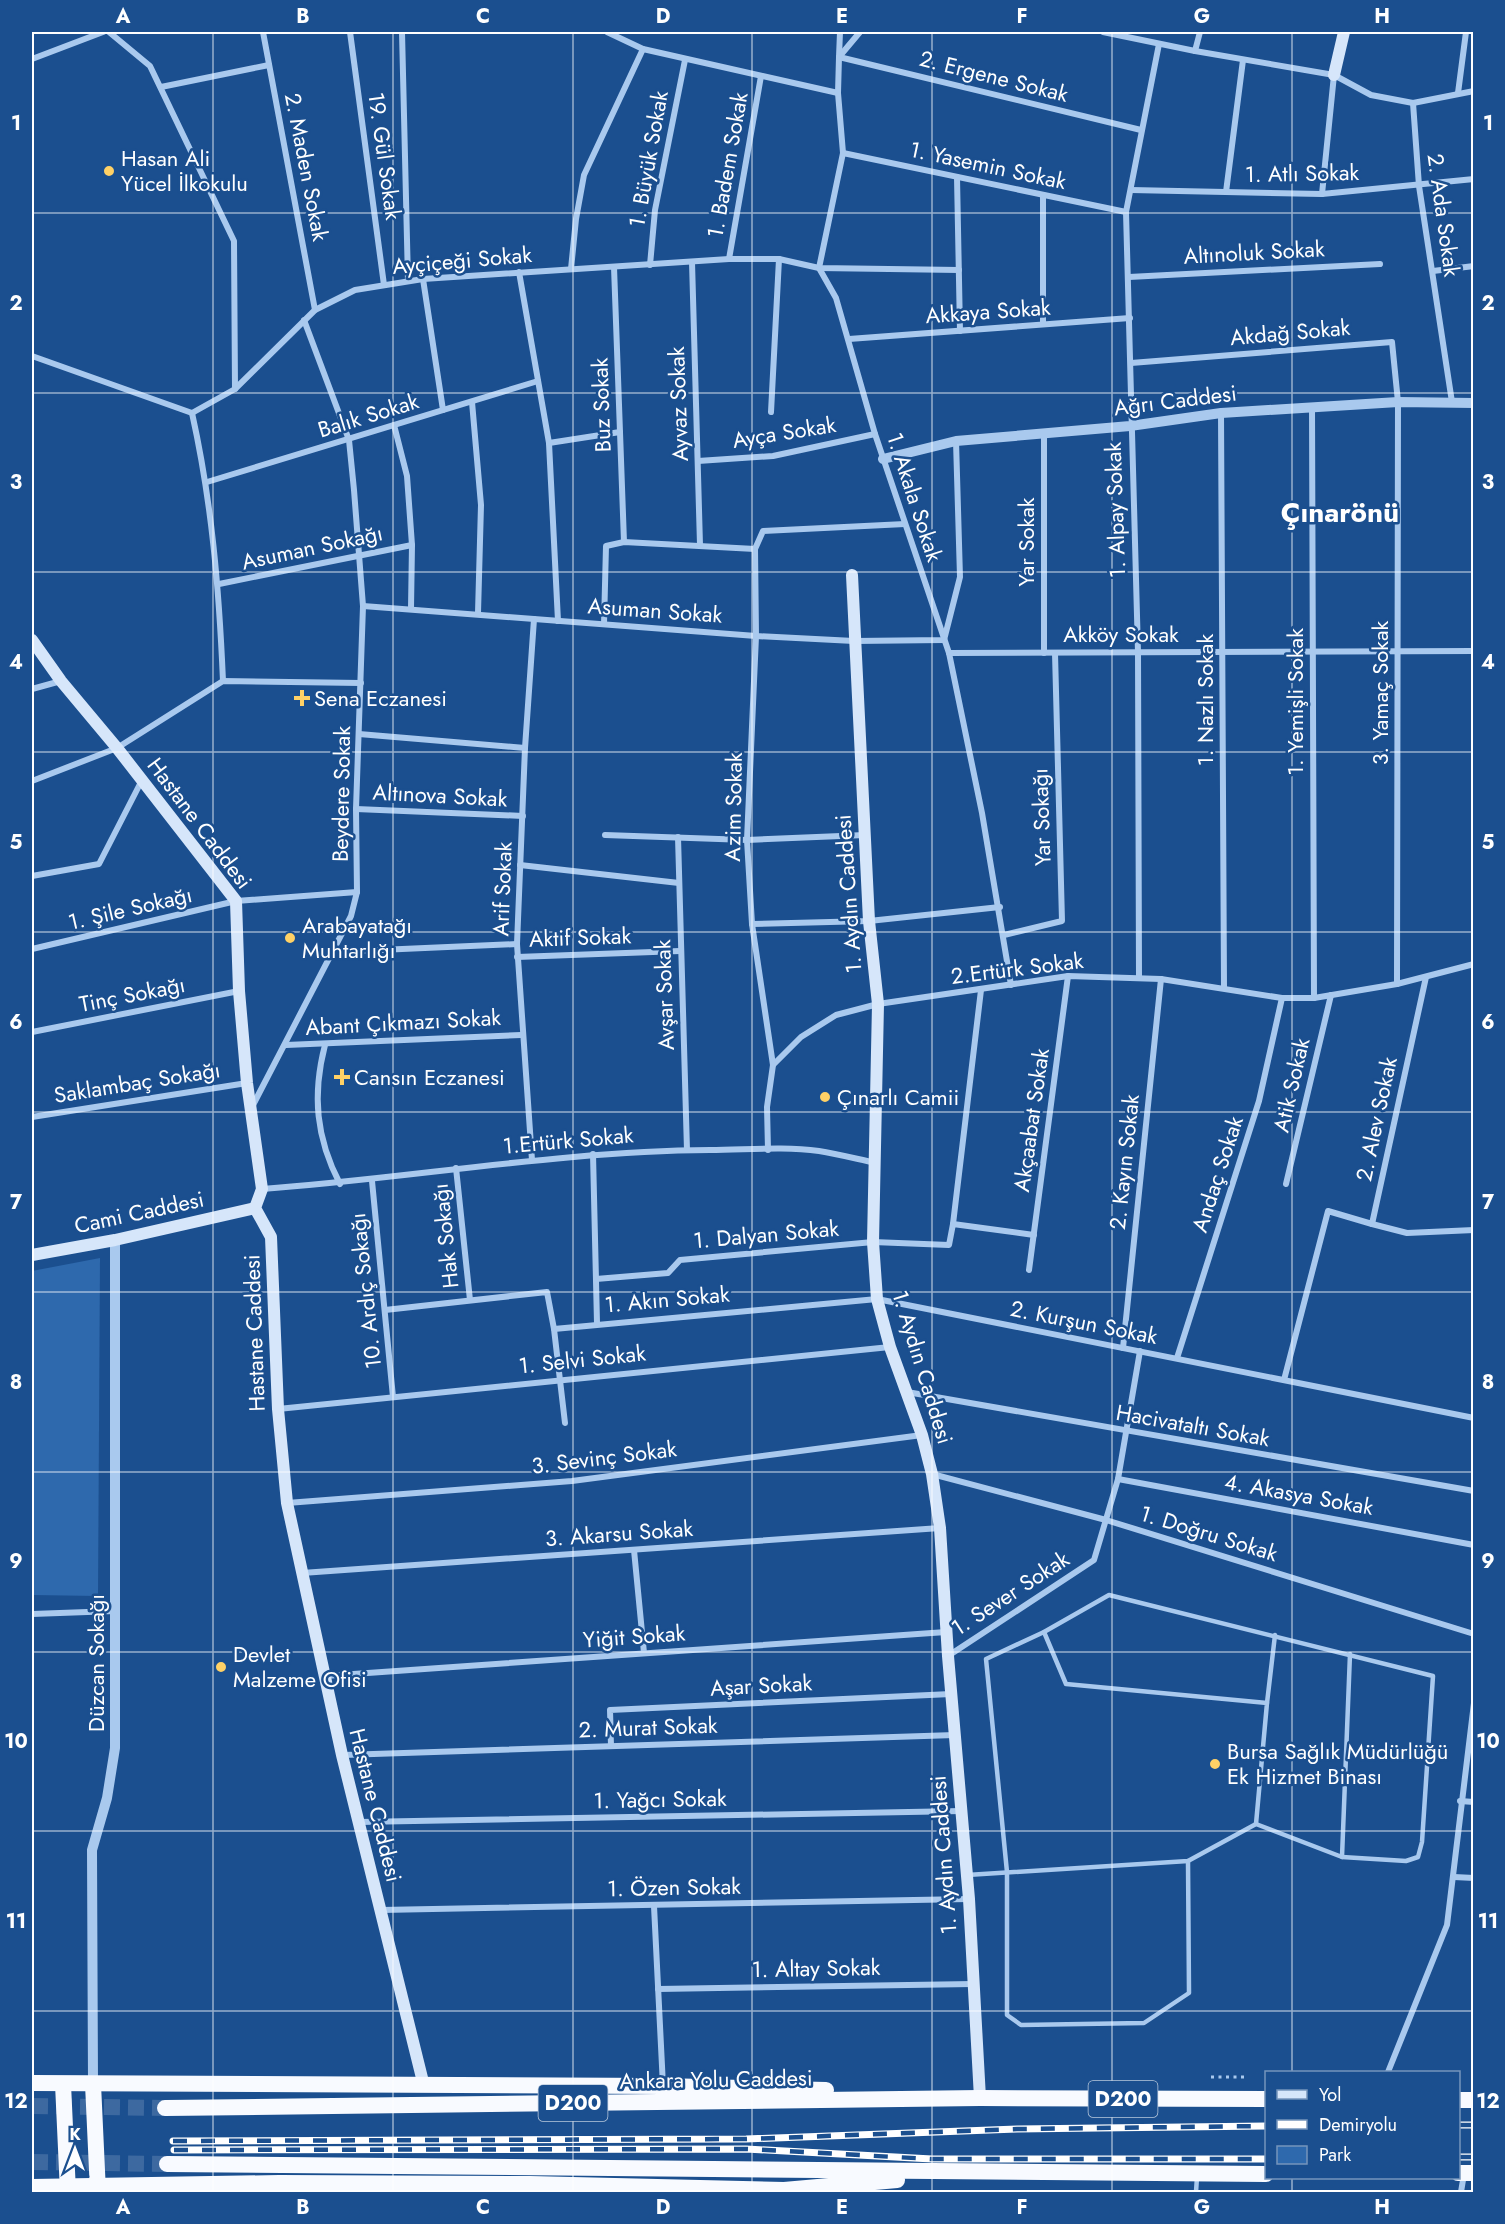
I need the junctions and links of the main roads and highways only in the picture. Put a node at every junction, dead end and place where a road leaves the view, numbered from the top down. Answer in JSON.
{"nodes":[{"id":1,"x":1344,"y":32,"type":"edge"},
{"id":2,"x":1334,"y":75,"type":"road end"},
{"id":3,"x":852,"y":575,"type":"dead end"},
{"id":4,"x":32,"y":640,"type":"edge"},
{"id":5,"x":255,"y":1208,"type":"junction"},
{"id":6,"x":32,"y":1255,"type":"edge"},
{"id":7,"x":32,"y":2083,"type":"edge"},
{"id":8,"x":63,"y":2084,"type":"junction"},
{"id":9,"x":93,"y":2084,"type":"junction"},
{"id":10,"x":424,"y":2086,"type":"junction"},
{"id":11,"x":980,"y":2098,"type":"junction"},
{"id":12,"x":1265,"y":2099,"type":"edge"},
{"id":13,"x":165,"y":2108,"type":"tunnel mouth"},
{"id":14,"x":167,"y":2164,"type":"tunnel mouth"},
{"id":15,"x":994,"y":2172,"type":"junction"},
{"id":16,"x":1265,"y":2174,"type":"edge"},
{"id":17,"x":207,"y":2186,"type":"junction"},
{"id":18,"x":32,"y":2187,"type":"edge"},
{"id":19,"x":532,"y":2188,"type":"edge"},
{"id":20,"x":68,"y":2190,"type":"edge"},
{"id":21,"x":98,"y":2190,"type":"edge"},
{"id":22,"x":165,"y":2193,"type":"edge"}],
"edges":[{"from":1,"to":2,"type":"main road"},
{"from":3,"to":11,"type":"main road","name":"1. Aydın Caddesi"},
{"from":4,"to":5,"type":"main road","name":"Hastane Caddesi"},
{"from":5,"to":6,"type":"main road","name":"Cami Caddesi"},
{"from":5,"to":10,"type":"main road","name":"Hastane Caddesi"},
{"from":7,"to":8,"type":"highway"},
{"from":8,"to":9,"type":"highway"},
{"from":8,"to":20,"type":"highway"},
{"from":9,"to":10,"type":"highway"},
{"from":9,"to":21,"type":"highway"},
{"from":10,"to":11,"type":"highway"},
{"from":11,"to":12,"type":"highway","name":"Ankara Yolu Caddesi","number":"D200"},
{"from":11,"to":13,"type":"highway","name":"Ankara Yolu Caddesi","number":"D200"},
{"from":14,"to":15,"type":"highway"},
{"from":15,"to":16,"type":"highway"},
{"from":15,"to":19,"type":"highway"},
{"from":17,"to":19,"type":"highway"},
{"from":17,"to":21,"type":"highway"},
{"from":17,"to":22,"type":"highway"},
{"from":18,"to":20,"type":"highway"},
{"from":20,"to":21,"type":"highway"}]}
